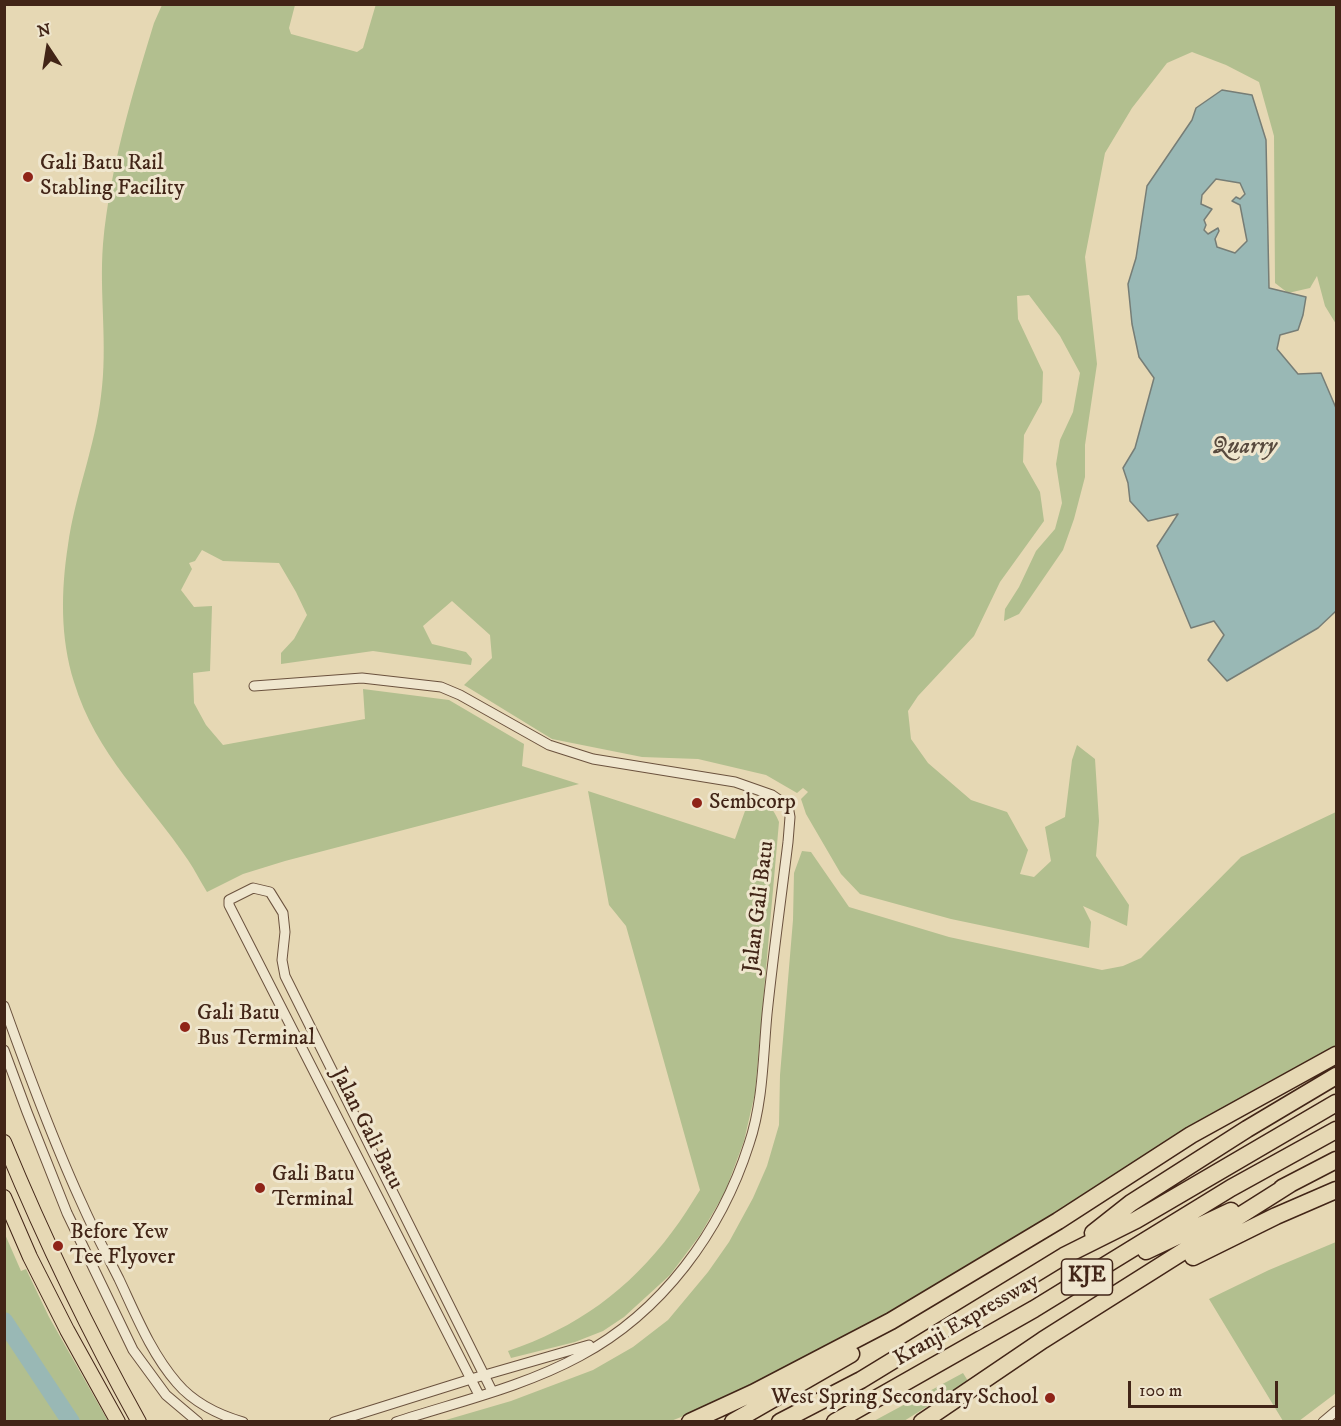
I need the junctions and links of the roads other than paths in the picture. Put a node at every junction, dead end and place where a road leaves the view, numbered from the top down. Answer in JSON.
{"nodes":[{"id":1,"x":254,"y":686,"type":"dead end"},
{"id":2,"x":4,"y":1006,"type":"edge"},
{"id":3,"x":4,"y":1050,"type":"edge"},
{"id":4,"x":1336,"y":1055,"type":"edge"},
{"id":5,"x":1336,"y":1076,"type":"edge"},
{"id":6,"x":1336,"y":1103,"type":"edge"},
{"id":7,"x":1336,"y":1130,"type":"edge"},
{"id":8,"x":4,"y":1142,"type":"edge"},
{"id":9,"x":1336,"y":1160,"type":"edge"},
{"id":10,"x":1290,"y":1184,"type":"junction"},
{"id":11,"x":1336,"y":1190,"type":"edge"},
{"id":12,"x":4,"y":1197,"type":"edge"},
{"id":13,"x":1064,"y":1256,"type":"junction"},
{"id":14,"x":1082,"y":1280,"type":"junction"},
{"id":15,"x":1122,"y":1291,"type":"junction"},
{"id":16,"x":606,"y":1339,"type":"junction"},
{"id":17,"x":485,"y":1375,"type":"junction"},
{"id":18,"x":471,"y":1379,"type":"junction"},
{"id":19,"x":492,"y":1391,"type":"junction"},
{"id":20,"x":479,"y":1395,"type":"junction"},
{"id":21,"x":755,"y":1401,"type":"junction"},
{"id":22,"x":1335,"y":1416,"type":"edge"},
{"id":23,"x":118,"y":1422,"type":"edge"},
{"id":24,"x":139,"y":1422,"type":"edge"},
{"id":25,"x":198,"y":1422,"type":"edge"},
{"id":26,"x":243,"y":1422,"type":"edge"},
{"id":27,"x":334,"y":1422,"type":"edge"},
{"id":28,"x":396,"y":1422,"type":"edge"},
{"id":29,"x":690,"y":1422,"type":"edge"},
{"id":30,"x":732,"y":1422,"type":"edge"},
{"id":31,"x":780,"y":1422,"type":"edge"},
{"id":32,"x":835,"y":1422,"type":"edge"},
{"id":33,"x":922,"y":1422,"type":"edge"},
{"id":34,"x":1323,"y":1422,"type":"edge"}],
"edges":[{"from":1,"to":16,"type":"street","name":"Jalan Gali Batu"},
{"from":2,"to":26,"type":"street"},
{"from":3,"to":25,"type":"street"},
{"from":4,"to":21,"type":"highway"},
{"from":5,"to":13,"type":"highway"},
{"from":6,"to":13,"type":"highway","number":"KJE"},
{"from":7,"to":14,"type":"highway","name":"Kranji Expressway","number":"KJE"},
{"from":8,"to":24,"type":"main road"},
{"from":9,"to":10,"type":"highway"},
{"from":10,"to":14,"type":"highway"},
{"from":10,"to":15,"type":"highway"},
{"from":11,"to":15,"type":"highway"},
{"from":12,"to":23,"type":"main road"},
{"from":13,"to":31,"type":"highway","name":"Kranji Expressway","number":"KJE"},
{"from":14,"to":32,"type":"highway","name":"Kranji Expressway","number":"KJE"},
{"from":15,"to":33,"type":"highway"},
{"from":16,"to":17,"type":"street","name":"Jalan Gali Batu"},
{"from":16,"to":19,"type":"street","name":"Jalan Gali Batu"},
{"from":17,"to":18,"type":"street","name":"Jalan Gali Batu"},
{"from":17,"to":18,"type":"street","name":"Jalan Gali Batu"},
{"from":17,"to":19,"type":"street","name":"Jalan Gali Batu"},
{"from":18,"to":20,"type":"street","name":"Jalan Gali Batu"},
{"from":18,"to":27,"type":"street","name":"Jalan Gali Batu"},
{"from":19,"to":20,"type":"street","name":"Jalan Gali Batu"},
{"from":20,"to":28,"type":"street","name":"Jalan Gali Batu"},
{"from":21,"to":29,"type":"highway"},
{"from":21,"to":30,"type":"highway"},
{"from":22,"to":34,"type":"street"}]}
